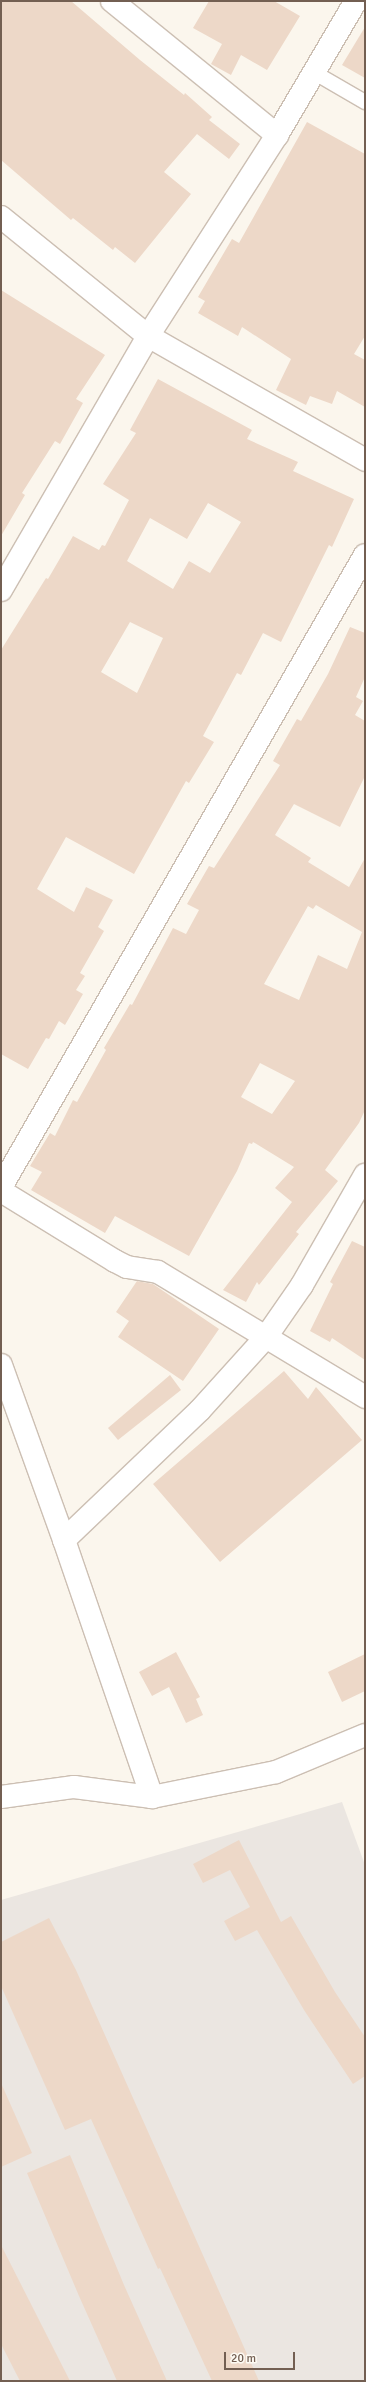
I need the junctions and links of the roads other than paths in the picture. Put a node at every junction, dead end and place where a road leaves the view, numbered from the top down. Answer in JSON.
{"nodes":[{"id":1,"x":112,"y":1,"type":"edge"},
{"id":2,"x":356,"y":1,"type":"edge"},
{"id":3,"x":315,"y":73,"type":"junction"},
{"id":4,"x":365,"y":102,"type":"edge"},
{"id":5,"x":277,"y":135,"type":"junction"},
{"id":6,"x":1,"y":217,"type":"edge"},
{"id":7,"x":148,"y":336,"type":"junction"},
{"id":8,"x":365,"y":460,"type":"edge"},
{"id":9,"x":365,"y":555,"type":"edge"},
{"id":10,"x":1,"y":590,"type":"edge"},
{"id":11,"x":365,"y":1175,"type":"edge"},
{"id":12,"x":1,"y":1187,"type":"edge"},
{"id":13,"x":1,"y":1191,"type":"edge"},
{"id":14,"x":266,"y":1337,"type":"junction"},
{"id":15,"x":1,"y":1365,"type":"edge"},
{"id":16,"x":365,"y":1397,"type":"edge"},
{"id":17,"x":64,"y":1540,"type":"junction"},
{"id":18,"x":365,"y":1735,"type":"edge"},
{"id":19,"x":1,"y":1797,"type":"edge"},
{"id":20,"x":152,"y":1797,"type":"junction"}],
"edges":[{"from":1,"to":5,"type":"street"},
{"from":2,"to":3,"type":"street"},
{"from":3,"to":4,"type":"lane"},
{"from":3,"to":5,"type":"street"},
{"from":5,"to":7,"type":"street"},
{"from":6,"to":7,"type":"street"},
{"from":7,"to":8,"type":"street"},
{"from":7,"to":10,"type":"street"},
{"from":9,"to":12,"type":"street"},
{"from":11,"to":14,"type":"street"},
{"from":13,"to":14,"type":"street"},
{"from":14,"to":16,"type":"street"},
{"from":14,"to":17,"type":"street"},
{"from":15,"to":17,"type":"street"},
{"from":17,"to":20,"type":"street"},
{"from":18,"to":20,"type":"street"},
{"from":19,"to":20,"type":"street"}]}
